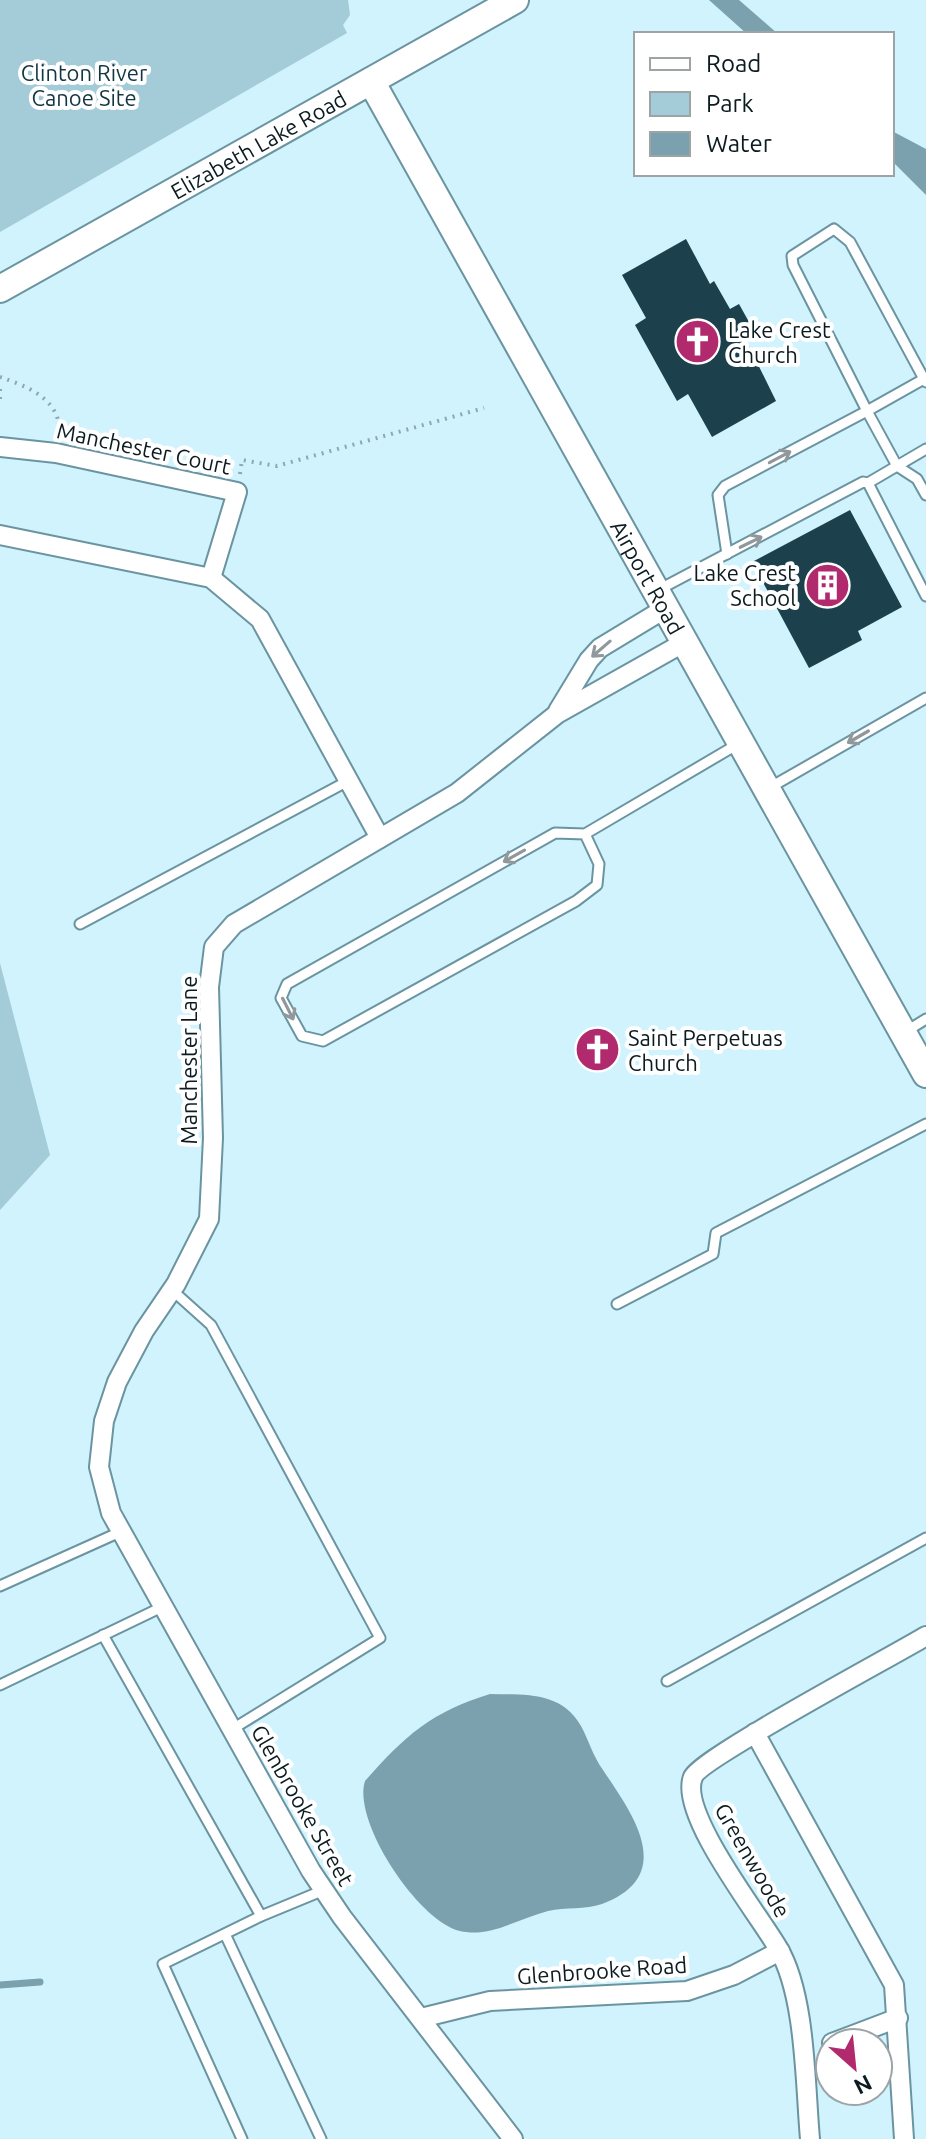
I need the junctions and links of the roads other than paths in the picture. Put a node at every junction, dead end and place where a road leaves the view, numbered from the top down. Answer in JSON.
{"nodes":[{"id":1,"x":515,"y":0,"type":"edge"},
{"id":2,"x":371,"y":81,"type":"junction"},
{"id":3,"x":0,"y":289,"type":"edge"},
{"id":4,"x":925,"y":380,"type":"edge"},
{"id":5,"x":867,"y":411,"type":"junction"},
{"id":6,"x":0,"y":447,"type":"edge"},
{"id":7,"x":926,"y":449,"type":"edge"},
{"id":8,"x":897,"y":466,"type":"junction"},
{"id":9,"x":868,"y":483,"type":"junction"},
{"id":10,"x":926,"y":495,"type":"edge"},
{"id":11,"x":0,"y":535,"type":"edge"},
{"id":12,"x":727,"y":554,"type":"junction"},
{"id":13,"x":211,"y":578,"type":"junction"},
{"id":14,"x":926,"y":596,"type":"edge"},
{"id":15,"x":661,"y":599,"type":"junction"},
{"id":16,"x":685,"y":642,"type":"junction"},
{"id":17,"x":926,"y":698,"type":"edge"},
{"id":18,"x":557,"y":714,"type":"junction"},
{"id":19,"x":741,"y":742,"type":"junction"},
{"id":20,"x":348,"y":781,"type":"junction"},
{"id":21,"x":768,"y":789,"type":"junction"},
{"id":22,"x":585,"y":834,"type":"junction"},
{"id":23,"x":380,"y":838,"type":"junction"},
{"id":24,"x":80,"y":924,"type":"dead end"},
{"id":25,"x":915,"y":1026,"type":"edge"},
{"id":26,"x":926,"y":1074,"type":"edge"},
{"id":27,"x":926,"y":1124,"type":"edge"},
{"id":28,"x":172,"y":1290,"type":"junction"},
{"id":29,"x":617,"y":1304,"type":"dead end"},
{"id":30,"x":99,"y":1467,"type":"joint"},
{"id":31,"x":120,"y":1532,"type":"junction"},
{"id":32,"x":926,"y":1538,"type":"edge"},
{"id":33,"x":0,"y":1586,"type":"edge"},
{"id":34,"x":162,"y":1607,"type":"junction"},
{"id":35,"x":103,"y":1635,"type":"junction"},
{"id":36,"x":926,"y":1636,"type":"edge"},
{"id":37,"x":667,"y":1681,"type":"dead end"},
{"id":38,"x":0,"y":1685,"type":"edge"},
{"id":39,"x":231,"y":1730,"type":"junction"},
{"id":40,"x":755,"y":1733,"type":"junction"},
{"id":41,"x":324,"y":1890,"type":"junction"},
{"id":42,"x":261,"y":1916,"type":"junction"},
{"id":43,"x":225,"y":1934,"type":"junction"},
{"id":44,"x":780,"y":1951,"type":"junction"},
{"id":45,"x":421,"y":2018,"type":"junction"},
{"id":46,"x":898,"y":2018,"type":"junction"},
{"id":47,"x":874,"y":2027,"type":"edge"},
{"id":48,"x":814,"y":2049,"type":"edge"},
{"id":49,"x":802,"y":2054,"type":"junction"},
{"id":50,"x":242,"y":2139,"type":"edge"},
{"id":51,"x":321,"y":2139,"type":"edge"},
{"id":52,"x":513,"y":2139,"type":"edge"},
{"id":53,"x":810,"y":2139,"type":"edge"},
{"id":54,"x":904,"y":2139,"type":"edge"}],
"edges":[{"from":1,"to":2,"type":"street","name":"Elizabeth Lake Road"},
{"from":2,"to":3,"type":"street","name":"Elizabeth Lake Road"},
{"from":2,"to":15,"type":"street","name":"Airport Road"},
{"from":4,"to":5,"type":"lane"},
{"from":4,"to":5,"type":"lane"},
{"from":5,"to":8,"type":"lane"},
{"from":12,"to":5,"type":"lane","one_way":true},
{"from":6,"to":13,"type":"street","name":"Manchester Court"},
{"from":7,"to":8,"type":"lane"},
{"from":8,"to":9,"type":"lane"},
{"from":8,"to":10,"type":"lane"},
{"from":12,"to":9,"type":"lane","one_way":true},
{"from":9,"to":14,"type":"lane"},
{"from":11,"to":13,"type":"street"},
{"from":12,"to":15,"type":"lane"},
{"from":13,"to":20,"type":"street"},
{"from":15,"to":16,"type":"street","name":"Airport Road"},
{"from":15,"to":18,"type":"street","name":"Manchester Lane","one_way":true},
{"from":16,"to":18,"type":"street","name":"Manchester Lane"},
{"from":16,"to":19,"type":"street","name":"Airport Road"},
{"from":17,"to":21,"type":"lane","one_way":true},
{"from":18,"to":23,"type":"street","name":"Manchester Lane"},
{"from":19,"to":21,"type":"street","name":"Airport Road"},
{"from":19,"to":22,"type":"lane"},
{"from":20,"to":23,"type":"street"},
{"from":20,"to":24,"type":"lane"},
{"from":21,"to":25,"type":"street","name":"Airport Road"},
{"from":22,"to":22,"type":"lane","one_way":true},
{"from":23,"to":28,"type":"street","name":"Manchester Lane"},
{"from":25,"to":26,"type":"street","name":"Airport Road"},
{"from":27,"to":29,"type":"lane"},
{"from":28,"to":30,"type":"street","name":"Manchester Lane"},
{"from":28,"to":39,"type":"lane"},
{"from":30,"to":31,"type":"street","name":"Glenbrooke Street"},
{"from":31,"to":33,"type":"lane"},
{"from":31,"to":34,"type":"street","name":"Glenbrooke Street"},
{"from":32,"to":37,"type":"lane"},
{"from":34,"to":35,"type":"lane"},
{"from":34,"to":39,"type":"street","name":"Glenbrooke Street"},
{"from":35,"to":38,"type":"lane"},
{"from":35,"to":42,"type":"lane"},
{"from":36,"to":40,"type":"street","name":"Greenwoode"},
{"from":39,"to":41,"type":"street","name":"Glenbrooke Street"},
{"from":40,"to":44,"type":"street","name":"Greenwoode"},
{"from":40,"to":46,"type":"street"},
{"from":41,"to":42,"type":"lane"},
{"from":41,"to":45,"type":"street","name":"Glenbrooke Street"},
{"from":42,"to":43,"type":"lane"},
{"from":43,"to":50,"type":"lane"},
{"from":43,"to":51,"type":"lane"},
{"from":44,"to":45,"type":"street","name":"Glenbrooke Road"},
{"from":44,"to":49,"type":"street","name":"Greenwoode"},
{"from":45,"to":52,"type":"street","name":"Glenbrooke Street"},
{"from":46,"to":47,"type":"street"},
{"from":46,"to":54,"type":"street"},
{"from":48,"to":49,"type":"street"},
{"from":49,"to":53,"type":"street","name":"Greenwoode"}]}
